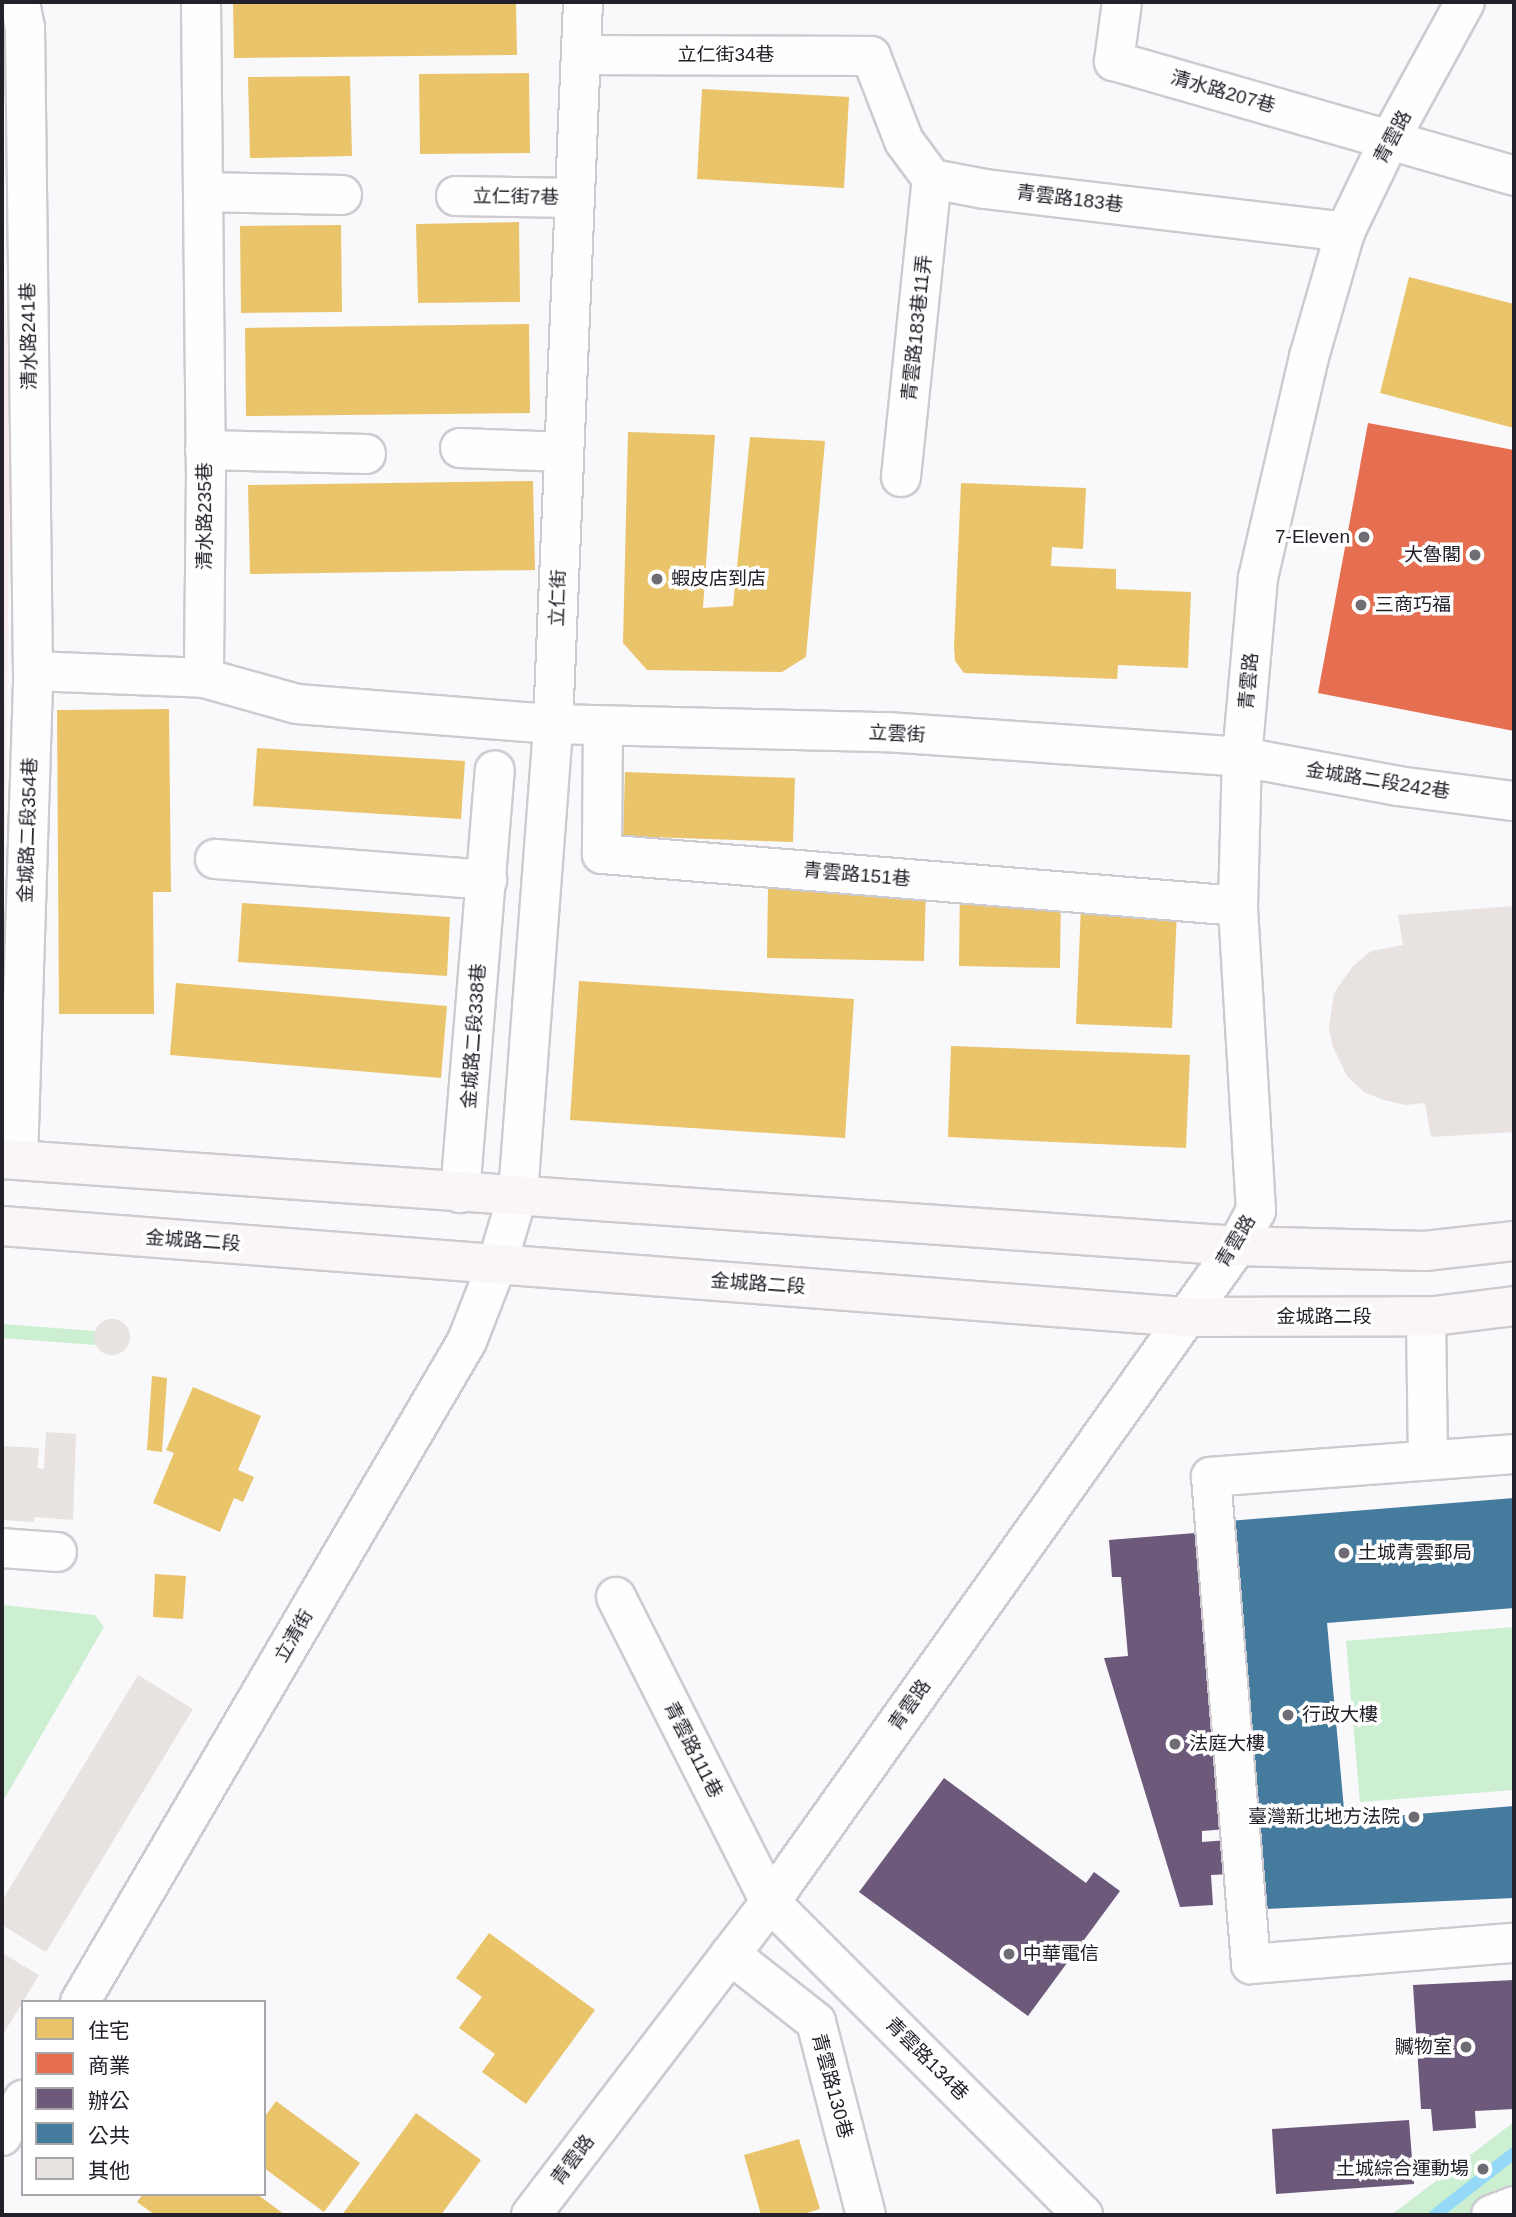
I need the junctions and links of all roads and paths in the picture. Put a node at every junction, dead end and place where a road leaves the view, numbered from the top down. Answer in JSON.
{"nodes":[{"id":1,"x":20,"y":2,"type":"edge"},
{"id":2,"x":201,"y":2,"type":"edge"},
{"id":3,"x":583,"y":2,"type":"edge"},
{"id":4,"x":1122,"y":2,"type":"edge"},
{"id":5,"x":1465,"y":2,"type":"edge"},
{"id":6,"x":582,"y":55,"type":"junction"},
{"id":7,"x":1390,"y":139,"type":"junction"},
{"id":8,"x":1514,"y":176,"type":"edge"},
{"id":9,"x":932,"y":179,"type":"junction"},
{"id":10,"x":203,"y":192,"type":"junction"},
{"id":11,"x":342,"y":195,"type":"dead end"},
{"id":12,"x":456,"y":196,"type":"dead end"},
{"id":13,"x":575,"y":198,"type":"junction"},
{"id":14,"x":1345,"y":232,"type":"junction"},
{"id":15,"x":460,"y":448,"type":"dead end"},
{"id":16,"x":205,"y":450,"type":"junction"},
{"id":17,"x":564,"y":452,"type":"junction"},
{"id":18,"x":366,"y":454,"type":"dead end"},
{"id":19,"x":901,"y":477,"type":"dead end"},
{"id":20,"x":33,"y":671,"type":"junction"},
{"id":21,"x":204,"y":678,"type":"junction"},
{"id":22,"x":553,"y":724,"type":"junction"},
{"id":23,"x":603,"y":727,"type":"junction"},
{"id":24,"x":1242,"y":757,"type":"junction"},
{"id":25,"x":495,"y":770,"type":"dead end"},
{"id":26,"x":1514,"y":801,"type":"edge"},
{"id":27,"x":215,"y":859,"type":"dead end"},
{"id":28,"x":486,"y":880,"type":"junction"},
{"id":29,"x":1238,"y":906,"type":"junction"},
{"id":30,"x":10,"y":1159,"type":"edge"},
{"id":31,"x":460,"y":1193,"type":"junction"},
{"id":32,"x":518,"y":1194,"type":"junction"},
{"id":33,"x":2,"y":1226,"type":"edge"},
{"id":34,"x":1514,"y":1241,"type":"edge"},
{"id":35,"x":1237,"y":1246,"type":"junction"},
{"id":36,"x":496,"y":1264,"type":"junction"},
{"id":37,"x":1514,"y":1306,"type":"edge"},
{"id":38,"x":1185,"y":1317,"type":"junction"},
{"id":39,"x":1426,"y":1317,"type":"junction"},
{"id":40,"x":1514,"y":1454,"type":"edge"},
{"id":41,"x":1428,"y":1460,"type":"junction"},
{"id":42,"x":2,"y":1548,"type":"edge"},
{"id":43,"x":57,"y":1552,"type":"dead end"},
{"id":44,"x":616,"y":1597,"type":"dead end"},
{"id":45,"x":770,"y":1902,"type":"junction"},
{"id":46,"x":1514,"y":1944,"type":"edge"},
{"id":47,"x":730,"y":1954,"type":"junction"},
{"id":48,"x":81,"y":2000,"type":"edge"},
{"id":49,"x":21,"y":2103,"type":"edge"},
{"id":50,"x":2,"y":2136,"type":"edge"},
{"id":51,"x":1514,"y":2206,"type":"edge"},
{"id":52,"x":549,"y":2209,"type":"edge"},
{"id":53,"x":866,"y":2215,"type":"edge"},
{"id":54,"x":1083,"y":2215,"type":"edge"},
{"id":55,"x":1490,"y":2215,"type":"edge"}],
"edges":[{"from":1,"to":20,"type":"street","name":"清水路241巷"},
{"from":2,"to":10,"type":"street","name":"清水路235巷"},
{"from":3,"to":6,"type":"street","name":"立仁街"},
{"from":4,"to":7,"type":"street","name":"清水路207巷"},
{"from":5,"to":7,"type":"street","name":"青雲路"},
{"from":6,"to":9,"type":"street","name":"立仁街34巷"},
{"from":6,"to":13,"type":"street","name":"立仁街"},
{"from":7,"to":8,"type":"street"},
{"from":7,"to":14,"type":"street","name":"青雲路"},
{"from":9,"to":14,"type":"street","name":"青雲路183巷"},
{"from":9,"to":19,"type":"street","name":"青雲路183巷11弄"},
{"from":10,"to":11,"type":"street"},
{"from":10,"to":16,"type":"street","name":"清水路235巷"},
{"from":12,"to":13,"type":"street","name":"立仁街7巷"},
{"from":13,"to":17,"type":"street","name":"立仁街"},
{"from":14,"to":24,"type":"street","name":"青雲路"},
{"from":15,"to":17,"type":"street"},
{"from":16,"to":18,"type":"street"},
{"from":16,"to":21,"type":"street","name":"清水路235巷"},
{"from":17,"to":22,"type":"street","name":"立仁街"},
{"from":20,"to":21,"type":"street"},
{"from":20,"to":30,"type":"street","name":"金城路二段354巷"},
{"from":21,"to":22,"type":"street"},
{"from":22,"to":23,"type":"street","name":"立雲街"},
{"from":22,"to":32,"type":"street","name":"立仁街"},
{"from":23,"to":24,"type":"street","name":"立雲街"},
{"from":23,"to":29,"type":"street","name":"青雲路151巷"},
{"from":24,"to":26,"type":"street","name":"金城路二段242巷"},
{"from":24,"to":29,"type":"street","name":"青雲路"},
{"from":25,"to":28,"type":"street","name":"金城路二段338巷"},
{"from":27,"to":28,"type":"street"},
{"from":28,"to":31,"type":"street","name":"金城路二段338巷"},
{"from":29,"to":35,"type":"street","name":"青雲路"},
{"from":30,"to":31,"type":"main road"},
{"from":31,"to":32,"type":"main road"},
{"from":32,"to":35,"type":"main road"},
{"from":32,"to":36,"type":"street","name":"立清街"},
{"from":33,"to":36,"type":"main road","name":"金城路二段"},
{"from":34,"to":35,"type":"main road"},
{"from":35,"to":38,"type":"street","name":"青雲路"},
{"from":36,"to":38,"type":"main road","name":"金城路二段"},
{"from":36,"to":48,"type":"street","name":"立清街"},
{"from":37,"to":39,"type":"main road","name":"金城路二段"},
{"from":38,"to":39,"type":"main road","name":"金城路二段"},
{"from":38,"to":45,"type":"street","name":"青雲路"},
{"from":39,"to":41,"type":"street"},
{"from":40,"to":41,"type":"street"},
{"from":41,"to":46,"type":"street"},
{"from":42,"to":43,"type":"street"},
{"from":44,"to":45,"type":"street","name":"青雲路111巷"},
{"from":45,"to":47,"type":"street","name":"青雲路"},
{"from":45,"to":54,"type":"street","name":"青雲路134巷"},
{"from":47,"to":52,"type":"street","name":"青雲路"},
{"from":47,"to":53,"type":"street","name":"青雲路130巷"},
{"from":49,"to":50,"type":"street"},
{"from":51,"to":55,"type":"street"}]}
